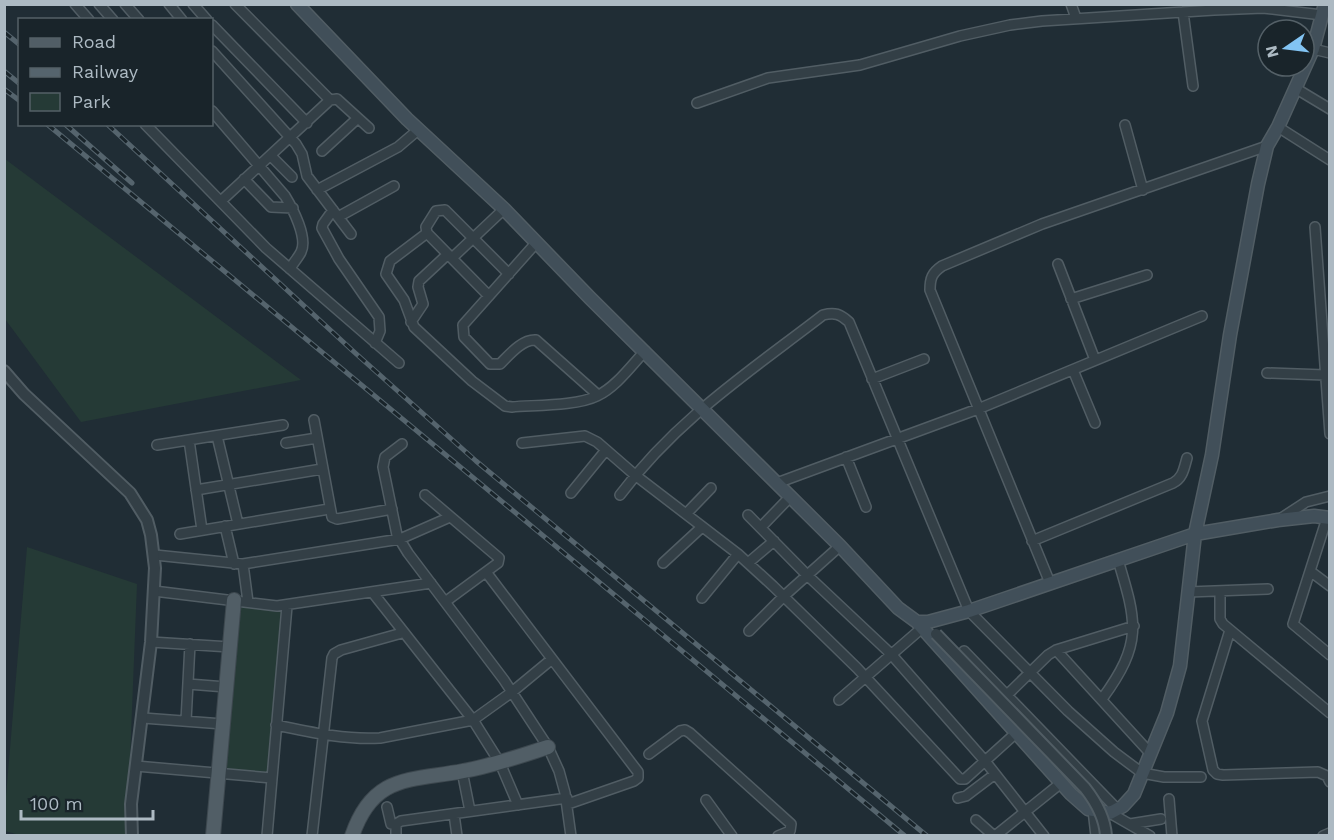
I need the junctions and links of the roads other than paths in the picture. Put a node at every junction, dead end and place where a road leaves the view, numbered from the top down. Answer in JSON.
{"nodes":[{"id":1,"x":75,"y":4,"type":"edge"},
{"id":2,"x":99,"y":4,"type":"edge"},
{"id":3,"x":125,"y":4,"type":"edge"},
{"id":4,"x":168,"y":4,"type":"edge"},
{"id":5,"x":193,"y":4,"type":"edge"},
{"id":6,"x":236,"y":4,"type":"edge"},
{"id":7,"x":1071,"y":4,"type":"edge"},
{"id":8,"x":298,"y":5,"type":"edge"},
{"id":9,"x":1194,"y":8,"type":"edge"},
{"id":10,"x":1323,"y":10,"type":"edge"},
{"id":11,"x":1183,"y":12,"type":"junction"},
{"id":12,"x":87,"y":18,"type":"edge"},
{"id":13,"x":111,"y":18,"type":"edge"},
{"id":14,"x":137,"y":18,"type":"edge"},
{"id":15,"x":180,"y":18,"type":"edge"},
{"id":16,"x":205,"y":18,"type":"edge"},
{"id":17,"x":1076,"y":18,"type":"junction"},
{"id":18,"x":213,"y":26,"type":"edge"},
{"id":19,"x":1316,"y":35,"type":"edge"},
{"id":20,"x":213,"y":52,"type":"edge"},
{"id":21,"x":1299,"y":78,"type":"edge"},
{"id":22,"x":1193,"y":86,"type":"dead end"},
{"id":23,"x":1295,"y":88,"type":"junction"},
{"id":24,"x":330,"y":100,"type":"junction"},
{"id":25,"x":697,"y":103,"type":"dead end"},
{"id":26,"x":1329,"y":109,"type":"edge"},
{"id":27,"x":213,"y":112,"type":"edge"},
{"id":28,"x":358,"y":118,"type":"junction"},
{"id":29,"x":307,"y":123,"type":"junction"},
{"id":30,"x":1125,"y":125,"type":"dead end"},
{"id":31,"x":147,"y":126,"type":"edge"},
{"id":32,"x":1278,"y":127,"type":"junction"},
{"id":33,"x":369,"y":128,"type":"dead end"},
{"id":34,"x":418,"y":130,"type":"junction"},
{"id":35,"x":291,"y":138,"type":"junction"},
{"id":36,"x":1267,"y":146,"type":"junction"},
{"id":37,"x":322,"y":151,"type":"dead end"},
{"id":38,"x":270,"y":156,"type":"junction"},
{"id":39,"x":1329,"y":160,"type":"edge"},
{"id":40,"x":259,"y":166,"type":"junction"},
{"id":41,"x":291,"y":177,"type":"dead end"},
{"id":42,"x":244,"y":179,"type":"junction"},
{"id":43,"x":394,"y":186,"type":"dead end"},
{"id":44,"x":317,"y":190,"type":"junction"},
{"id":45,"x":1143,"y":190,"type":"junction"},
{"id":46,"x":220,"y":201,"type":"junction"},
{"id":47,"x":293,"y":208,"type":"junction"},
{"id":48,"x":504,"y":209,"type":"junction"},
{"id":49,"x":335,"y":214,"type":"junction"},
{"id":50,"x":1315,"y":227,"type":"dead end"},
{"id":51,"x":427,"y":232,"type":"junction"},
{"id":52,"x":351,"y":234,"type":"dead end"},
{"id":53,"x":472,"y":238,"type":"junction"},
{"id":54,"x":536,"y":243,"type":"junction"},
{"id":55,"x":450,"y":256,"type":"junction"},
{"id":56,"x":1058,"y":264,"type":"dead end"},
{"id":57,"x":290,"y":269,"type":"junction"},
{"id":58,"x":509,"y":274,"type":"junction"},
{"id":59,"x":1147,"y":274,"type":"dead end"},
{"id":60,"x":489,"y":296,"type":"junction"},
{"id":61,"x":1071,"y":299,"type":"junction"},
{"id":62,"x":1202,"y":316,"type":"dead end"},
{"id":63,"x":411,"y":322,"type":"junction"},
{"id":64,"x":375,"y":343,"type":"junction"},
{"id":65,"x":645,"y":351,"type":"junction"},
{"id":66,"x":924,"y":358,"type":"dead end"},
{"id":67,"x":1095,"y":360,"type":"junction"},
{"id":68,"x":399,"y":363,"type":"dead end"},
{"id":69,"x":1073,"y":370,"type":"junction"},
{"id":70,"x":4,"y":371,"type":"edge"},
{"id":71,"x":1267,"y":373,"type":"dead end"},
{"id":72,"x":1325,"y":375,"type":"junction"},
{"id":73,"x":872,"y":379,"type":"junction"},
{"id":74,"x":598,"y":395,"type":"junction"},
{"id":75,"x":702,"y":407,"type":"junction"},
{"id":76,"x":978,"y":409,"type":"junction"},
{"id":77,"x":314,"y":420,"type":"dead end"},
{"id":78,"x":1095,"y":423,"type":"dead end"},
{"id":79,"x":283,"y":425,"type":"dead end"},
{"id":80,"x":1329,"y":434,"type":"edge"},
{"id":81,"x":217,"y":436,"type":"junction"},
{"id":82,"x":317,"y":438,"type":"junction"},
{"id":83,"x":897,"y":439,"type":"junction"},
{"id":84,"x":189,"y":440,"type":"junction"},
{"id":85,"x":522,"y":443,"type":"dead end"},
{"id":86,"x":286,"y":444,"type":"dead end"},
{"id":87,"x":402,"y":444,"type":"dead end"},
{"id":88,"x":157,"y":445,"type":"dead end"},
{"id":89,"x":606,"y":450,"type":"junction"},
{"id":90,"x":846,"y":457,"type":"junction"},
{"id":91,"x":1186,"y":458,"type":"dead end"},
{"id":92,"x":322,"y":469,"type":"junction"},
{"id":93,"x":635,"y":475,"type":"junction"},
{"id":94,"x":777,"y":483,"type":"junction"},
{"id":95,"x":229,"y":484,"type":"junction"},
{"id":96,"x":711,"y":488,"type":"dead end"},
{"id":97,"x":196,"y":490,"type":"junction"},
{"id":98,"x":571,"y":492,"type":"dead end"},
{"id":99,"x":424,"y":495,"type":"dead end"},
{"id":100,"x":620,"y":495,"type":"dead end"},
{"id":101,"x":790,"y":496,"type":"junction"},
{"id":102,"x":1329,"y":496,"type":"edge"},
{"id":103,"x":866,"y":507,"type":"dead end"},
{"id":104,"x":329,"y":508,"type":"junction"},
{"id":105,"x":392,"y":509,"type":"junction"},
{"id":106,"x":686,"y":514,"type":"junction"},
{"id":107,"x":748,"y":515,"type":"dead end"},
{"id":108,"x":450,"y":517,"type":"junction"},
{"id":109,"x":1328,"y":518,"type":"edge"},
{"id":110,"x":1278,"y":520,"type":"junction"},
{"id":111,"x":238,"y":524,"type":"junction"},
{"id":112,"x":225,"y":526,"type":"junction"},
{"id":113,"x":702,"y":526,"type":"junction"},
{"id":114,"x":761,"y":527,"type":"junction"},
{"id":115,"x":202,"y":530,"type":"junction"},
{"id":116,"x":180,"y":534,"type":"dead end"},
{"id":117,"x":1195,"y":534,"type":"junction"},
{"id":118,"x":400,"y":539,"type":"junction"},
{"id":119,"x":774,"y":541,"type":"junction"},
{"id":120,"x":1032,"y":541,"type":"junction"},
{"id":121,"x":840,"y":546,"type":"junction"},
{"id":122,"x":738,"y":554,"type":"junction"},
{"id":123,"x":155,"y":555,"type":"junction"},
{"id":124,"x":1118,"y":560,"type":"junction"},
{"id":125,"x":663,"y":563,"type":"dead end"},
{"id":126,"x":748,"y":563,"type":"junction"},
{"id":127,"x":238,"y":564,"type":"junction"},
{"id":128,"x":1310,"y":571,"type":"junction"},
{"id":129,"x":486,"y":572,"type":"junction"},
{"id":130,"x":807,"y":575,"type":"junction"},
{"id":131,"x":431,"y":584,"type":"junction"},
{"id":132,"x":1050,"y":584,"type":"junction"},
{"id":133,"x":1329,"y":586,"type":"edge"},
{"id":134,"x":1269,"y":589,"type":"dead end"},
{"id":135,"x":154,"y":591,"type":"junction"},
{"id":136,"x":373,"y":592,"type":"junction"},
{"id":137,"x":1188,"y":592,"type":"junction"},
{"id":138,"x":1220,"y":592,"type":"junction"},
{"id":139,"x":784,"y":596,"type":"junction"},
{"id":140,"x":702,"y":598,"type":"dead end"},
{"id":141,"x":241,"y":601,"type":"junction"},
{"id":142,"x":446,"y":602,"type":"junction"},
{"id":143,"x":286,"y":606,"type":"junction"},
{"id":144,"x":969,"y":610,"type":"junction"},
{"id":145,"x":922,"y":624,"type":"junction"},
{"id":146,"x":1134,"y":627,"type":"junction"},
{"id":147,"x":1230,"y":630,"type":"junction"},
{"id":148,"x":749,"y":631,"type":"dead end"},
{"id":149,"x":402,"y":633,"type":"junction"},
{"id":150,"x":151,"y":642,"type":"junction"},
{"id":151,"x":190,"y":644,"type":"junction"},
{"id":152,"x":230,"y":647,"type":"junction"},
{"id":153,"x":1056,"y":650,"type":"junction"},
{"id":154,"x":964,"y":651,"type":"dead end"},
{"id":155,"x":891,"y":654,"type":"junction"},
{"id":156,"x":1329,"y":655,"type":"edge"},
{"id":157,"x":552,"y":659,"type":"junction"},
{"id":158,"x":1031,"y":673,"type":"junction"},
{"id":159,"x":864,"y":677,"type":"junction"},
{"id":160,"x":188,"y":684,"type":"junction"},
{"id":161,"x":226,"y":687,"type":"junction"},
{"id":162,"x":512,"y":692,"type":"junction"},
{"id":163,"x":1007,"y":695,"type":"junction"},
{"id":164,"x":1102,"y":699,"type":"junction"},
{"id":165,"x":839,"y":700,"type":"dead end"},
{"id":166,"x":1329,"y":713,"type":"edge"},
{"id":167,"x":143,"y":718,"type":"junction"},
{"id":168,"x":473,"y":720,"type":"junction"},
{"id":169,"x":186,"y":721,"type":"junction"},
{"id":170,"x":223,"y":724,"type":"junction"},
{"id":171,"x":276,"y":725,"type":"junction"},
{"id":172,"x":1016,"y":733,"type":"junction"},
{"id":173,"x":323,"y":735,"type":"junction"},
{"id":174,"x":548,"y":747,"type":"junction"},
{"id":175,"x":1150,"y":753,"type":"junction"},
{"id":176,"x":649,"y":754,"type":"dead end"},
{"id":177,"x":985,"y":761,"type":"junction"},
{"id":178,"x":500,"y":763,"type":"junction"},
{"id":179,"x":136,"y":766,"type":"junction"},
{"id":180,"x":462,"y":771,"type":"junction"},
{"id":181,"x":1142,"y":772,"type":"junction"},
{"id":182,"x":218,"y":773,"type":"junction"},
{"id":183,"x":995,"y":774,"type":"junction"},
{"id":184,"x":1201,"y":777,"type":"dead end"},
{"id":185,"x":1329,"y":777,"type":"edge"},
{"id":186,"x":272,"y":778,"type":"junction"},
{"id":187,"x":1061,"y":783,"type":"junction"},
{"id":188,"x":958,"y":798,"type":"dead end"},
{"id":189,"x":1169,"y":799,"type":"dead end"},
{"id":190,"x":706,"y":800,"type":"dead end"},
{"id":191,"x":567,"y":801,"type":"junction"},
{"id":192,"x":518,"y":805,"type":"junction"},
{"id":193,"x":387,"y":807,"type":"dead end"},
{"id":194,"x":1093,"y":810,"type":"junction"},
{"id":195,"x":471,"y":811,"type":"junction"},
{"id":196,"x":1114,"y":811,"type":"junction"},
{"id":197,"x":1025,"y":812,"type":"junction"},
{"id":198,"x":454,"y":814,"type":"junction"},
{"id":199,"x":1161,"y":819,"type":"dead end"},
{"id":200,"x":976,"y":820,"type":"dead end"},
{"id":201,"x":396,"y":824,"type":"junction"},
{"id":202,"x":1130,"y":824,"type":"junction"},
{"id":203,"x":1329,"y":834,"type":"edge"},
{"id":204,"x":1099,"y":835,"type":"edge"},
{"id":205,"x":132,"y":836,"type":"edge"},
{"id":206,"x":213,"y":836,"type":"edge"},
{"id":207,"x":267,"y":836,"type":"edge"},
{"id":208,"x":312,"y":836,"type":"edge"},
{"id":209,"x":352,"y":836,"type":"edge"},
{"id":210,"x":396,"y":836,"type":"edge"},
{"id":211,"x":458,"y":836,"type":"edge"},
{"id":212,"x":571,"y":836,"type":"edge"},
{"id":213,"x":732,"y":836,"type":"edge"},
{"id":214,"x":778,"y":836,"type":"edge"},
{"id":215,"x":994,"y":836,"type":"edge"},
{"id":216,"x":1044,"y":836,"type":"edge"},
{"id":217,"x":1150,"y":836,"type":"edge"},
{"id":218,"x":1172,"y":836,"type":"edge"},
{"id":219,"x":1323,"y":836,"type":"edge"}],
"edges":[{"from":1,"to":12,"type":"street"},
{"from":2,"to":13,"type":"street"},
{"from":3,"to":14,"type":"street"},
{"from":4,"to":15,"type":"street"},
{"from":5,"to":16,"type":"street"},
{"from":6,"to":24,"type":"street"},
{"from":7,"to":17,"type":"street"},
{"from":8,"to":34,"type":"main road"},
{"from":9,"to":10,"type":"street"},
{"from":9,"to":11,"type":"street"},
{"from":10,"to":19,"type":"main road"},
{"from":11,"to":17,"type":"street"},
{"from":11,"to":22,"type":"street"},
{"from":17,"to":25,"type":"street"},
{"from":18,"to":29,"type":"street"},
{"from":20,"to":35,"type":"street"},
{"from":21,"to":23,"type":"main road"},
{"from":23,"to":26,"type":"street"},
{"from":23,"to":32,"type":"main road"},
{"from":24,"to":28,"type":"street"},
{"from":24,"to":29,"type":"street"},
{"from":27,"to":40,"type":"street"},
{"from":28,"to":33,"type":"street"},
{"from":28,"to":37,"type":"street"},
{"from":29,"to":35,"type":"street"},
{"from":30,"to":45,"type":"street"},
{"from":31,"to":46,"type":"street"},
{"from":32,"to":36,"type":"main road"},
{"from":32,"to":39,"type":"street"},
{"from":34,"to":44,"type":"street"},
{"from":34,"to":48,"type":"main road"},
{"from":35,"to":38,"type":"street"},
{"from":35,"to":44,"type":"street"},
{"from":36,"to":45,"type":"street"},
{"from":36,"to":117,"type":"main road"},
{"from":38,"to":40,"type":"street"},
{"from":38,"to":41,"type":"street"},
{"from":40,"to":42,"type":"street"},
{"from":40,"to":47,"type":"street"},
{"from":42,"to":46,"type":"street"},
{"from":42,"to":47,"type":"street"},
{"from":43,"to":49,"type":"street"},
{"from":44,"to":49,"type":"street"},
{"from":45,"to":76,"type":"street"},
{"from":46,"to":57,"type":"street"},
{"from":47,"to":57,"type":"street"},
{"from":48,"to":53,"type":"street"},
{"from":48,"to":54,"type":"main road"},
{"from":49,"to":52,"type":"street"},
{"from":49,"to":64,"type":"street"},
{"from":50,"to":72,"type":"street"},
{"from":51,"to":53,"type":"street"},
{"from":51,"to":55,"type":"street"},
{"from":51,"to":63,"type":"street"},
{"from":53,"to":55,"type":"street"},
{"from":53,"to":58,"type":"street"},
{"from":54,"to":58,"type":"street"},
{"from":54,"to":65,"type":"main road"},
{"from":55,"to":60,"type":"street"},
{"from":55,"to":63,"type":"street"},
{"from":56,"to":61,"type":"street"},
{"from":57,"to":64,"type":"street"},
{"from":58,"to":60,"type":"street"},
{"from":59,"to":61,"type":"street"},
{"from":60,"to":74,"type":"street"},
{"from":61,"to":67,"type":"street"},
{"from":62,"to":67,"type":"street"},
{"from":63,"to":74,"type":"street"},
{"from":64,"to":68,"type":"street"},
{"from":65,"to":74,"type":"street"},
{"from":65,"to":75,"type":"main road"},
{"from":66,"to":73,"type":"street"},
{"from":67,"to":69,"type":"street"},
{"from":69,"to":76,"type":"street"},
{"from":69,"to":78,"type":"street"},
{"from":70,"to":123,"type":"street"},
{"from":71,"to":72,"type":"street"},
{"from":72,"to":80,"type":"street"},
{"from":73,"to":75,"type":"street"},
{"from":73,"to":83,"type":"street"},
{"from":75,"to":93,"type":"street"},
{"from":75,"to":94,"type":"main road"},
{"from":76,"to":83,"type":"street"},
{"from":76,"to":120,"type":"street"},
{"from":77,"to":82,"type":"street"},
{"from":79,"to":81,"type":"street"},
{"from":81,"to":84,"type":"street"},
{"from":81,"to":95,"type":"street"},
{"from":82,"to":86,"type":"street"},
{"from":82,"to":92,"type":"street"},
{"from":83,"to":90,"type":"street"},
{"from":83,"to":144,"type":"street"},
{"from":84,"to":88,"type":"street"},
{"from":84,"to":97,"type":"street"},
{"from":85,"to":89,"type":"street"},
{"from":87,"to":105,"type":"street"},
{"from":89,"to":93,"type":"street"},
{"from":89,"to":98,"type":"street"},
{"from":90,"to":94,"type":"street"},
{"from":90,"to":103,"type":"street"},
{"from":91,"to":120,"type":"street"},
{"from":92,"to":95,"type":"street"},
{"from":92,"to":104,"type":"street"},
{"from":93,"to":100,"type":"street"},
{"from":93,"to":106,"type":"street"},
{"from":94,"to":101,"type":"main road"},
{"from":95,"to":97,"type":"street"},
{"from":95,"to":111,"type":"street"},
{"from":96,"to":106,"type":"street"},
{"from":97,"to":115,"type":"street"},
{"from":99,"to":108,"type":"street"},
{"from":101,"to":114,"type":"street"},
{"from":101,"to":121,"type":"main road"},
{"from":102,"to":110,"type":"street"},
{"from":104,"to":105,"type":"street"},
{"from":104,"to":111,"type":"street"},
{"from":105,"to":118,"type":"street"},
{"from":106,"to":113,"type":"street"},
{"from":107,"to":114,"type":"street"},
{"from":108,"to":118,"type":"street"},
{"from":108,"to":129,"type":"street"},
{"from":109,"to":110,"type":"main road"},
{"from":109,"to":128,"type":"street"},
{"from":110,"to":117,"type":"main road"},
{"from":111,"to":112,"type":"street"},
{"from":112,"to":115,"type":"street"},
{"from":112,"to":127,"type":"street"},
{"from":113,"to":122,"type":"street"},
{"from":113,"to":125,"type":"street"},
{"from":114,"to":119,"type":"street"},
{"from":115,"to":116,"type":"street"},
{"from":117,"to":124,"type":"main road"},
{"from":117,"to":137,"type":"main road"},
{"from":118,"to":127,"type":"street"},
{"from":118,"to":131,"type":"street"},
{"from":119,"to":126,"type":"street"},
{"from":119,"to":130,"type":"street"},
{"from":120,"to":132,"type":"street"},
{"from":121,"to":130,"type":"street"},
{"from":121,"to":145,"type":"main road"},
{"from":122,"to":126,"type":"street"},
{"from":122,"to":140,"type":"street"},
{"from":123,"to":127,"type":"street"},
{"from":123,"to":135,"type":"street"},
{"from":124,"to":132,"type":"main road"},
{"from":124,"to":146,"type":"street"},
{"from":126,"to":139,"type":"street"},
{"from":127,"to":141,"type":"street"},
{"from":128,"to":133,"type":"street"},
{"from":128,"to":156,"type":"street"},
{"from":129,"to":142,"type":"street"},
{"from":129,"to":157,"type":"street"},
{"from":130,"to":139,"type":"street"},
{"from":130,"to":155,"type":"street"},
{"from":131,"to":136,"type":"street"},
{"from":131,"to":142,"type":"street"},
{"from":132,"to":144,"type":"main road"},
{"from":134,"to":138,"type":"street"},
{"from":135,"to":141,"type":"street"},
{"from":135,"to":150,"type":"street"},
{"from":136,"to":143,"type":"street"},
{"from":136,"to":149,"type":"street"},
{"from":137,"to":138,"type":"street"},
{"from":137,"to":175,"type":"main road"},
{"from":138,"to":147,"type":"street"},
{"from":139,"to":148,"type":"street"},
{"from":139,"to":159,"type":"street"},
{"from":141,"to":143,"type":"street"},
{"from":141,"to":152,"type":"main road"},
{"from":142,"to":162,"type":"street"},
{"from":143,"to":171,"type":"street"},
{"from":144,"to":145,"type":"main road"},
{"from":144,"to":158,"type":"street"},
{"from":145,"to":155,"type":"street"},
{"from":145,"to":172,"type":"main road"},
{"from":145,"to":204,"type":"street","bridge":true},
{"from":146,"to":153,"type":"street"},
{"from":146,"to":164,"type":"street"},
{"from":147,"to":166,"type":"street"},
{"from":147,"to":185,"type":"street"},
{"from":149,"to":168,"type":"street"},
{"from":149,"to":173,"type":"street"},
{"from":150,"to":151,"type":"street"},
{"from":150,"to":167,"type":"street"},
{"from":151,"to":152,"type":"street"},
{"from":151,"to":160,"type":"street"},
{"from":152,"to":161,"type":"main road"},
{"from":153,"to":158,"type":"street"},
{"from":153,"to":164,"type":"street"},
{"from":154,"to":163,"type":"street"},
{"from":155,"to":159,"type":"street"},
{"from":155,"to":177,"type":"street"},
{"from":157,"to":162,"type":"street"},
{"from":157,"to":191,"type":"street"},
{"from":158,"to":163,"type":"street"},
{"from":158,"to":181,"type":"street"},
{"from":159,"to":165,"type":"street"},
{"from":159,"to":177,"type":"street"},
{"from":160,"to":161,"type":"street"},
{"from":160,"to":169,"type":"street"},
{"from":161,"to":170,"type":"main road"},
{"from":162,"to":168,"type":"street"},
{"from":162,"to":174,"type":"street"},
{"from":163,"to":196,"type":"street"},
{"from":164,"to":175,"type":"street"},
{"from":167,"to":169,"type":"street"},
{"from":167,"to":179,"type":"street"},
{"from":168,"to":173,"type":"street"},
{"from":168,"to":178,"type":"street"},
{"from":169,"to":170,"type":"street"},
{"from":170,"to":182,"type":"main road"},
{"from":171,"to":173,"type":"street"},
{"from":171,"to":186,"type":"street"},
{"from":172,"to":177,"type":"street"},
{"from":172,"to":187,"type":"main road"},
{"from":173,"to":208,"type":"street"},
{"from":174,"to":178,"type":"main road"},
{"from":174,"to":191,"type":"street"},
{"from":175,"to":181,"type":"main road"},
{"from":176,"to":214,"type":"street"},
{"from":177,"to":183,"type":"street"},
{"from":178,"to":180,"type":"main road"},
{"from":178,"to":192,"type":"street"},
{"from":179,"to":182,"type":"street"},
{"from":179,"to":205,"type":"street"},
{"from":180,"to":195,"type":"street"},
{"from":180,"to":209,"type":"main road"},
{"from":181,"to":184,"type":"street"},
{"from":181,"to":196,"type":"main road"},
{"from":182,"to":186,"type":"street"},
{"from":182,"to":206,"type":"main road"},
{"from":183,"to":188,"type":"street"},
{"from":183,"to":197,"type":"street"},
{"from":186,"to":207,"type":"street"},
{"from":187,"to":194,"type":"main road"},
{"from":187,"to":197,"type":"street"},
{"from":189,"to":218,"type":"street"},
{"from":190,"to":213,"type":"street"},
{"from":191,"to":192,"type":"street"},
{"from":191,"to":212,"type":"street"},
{"from":192,"to":195,"type":"street"},
{"from":193,"to":201,"type":"street"},
{"from":194,"to":196,"type":"main road"},
{"from":194,"to":204,"type":"street"},
{"from":195,"to":198,"type":"street"},
{"from":196,"to":202,"type":"street"},
{"from":197,"to":215,"type":"street"},
{"from":197,"to":216,"type":"street"},
{"from":198,"to":201,"type":"street"},
{"from":198,"to":211,"type":"street"},
{"from":199,"to":202,"type":"street"},
{"from":200,"to":215,"type":"street"},
{"from":201,"to":210,"type":"street"},
{"from":202,"to":217,"type":"street"},
{"from":203,"to":219,"type":"street"}]}
